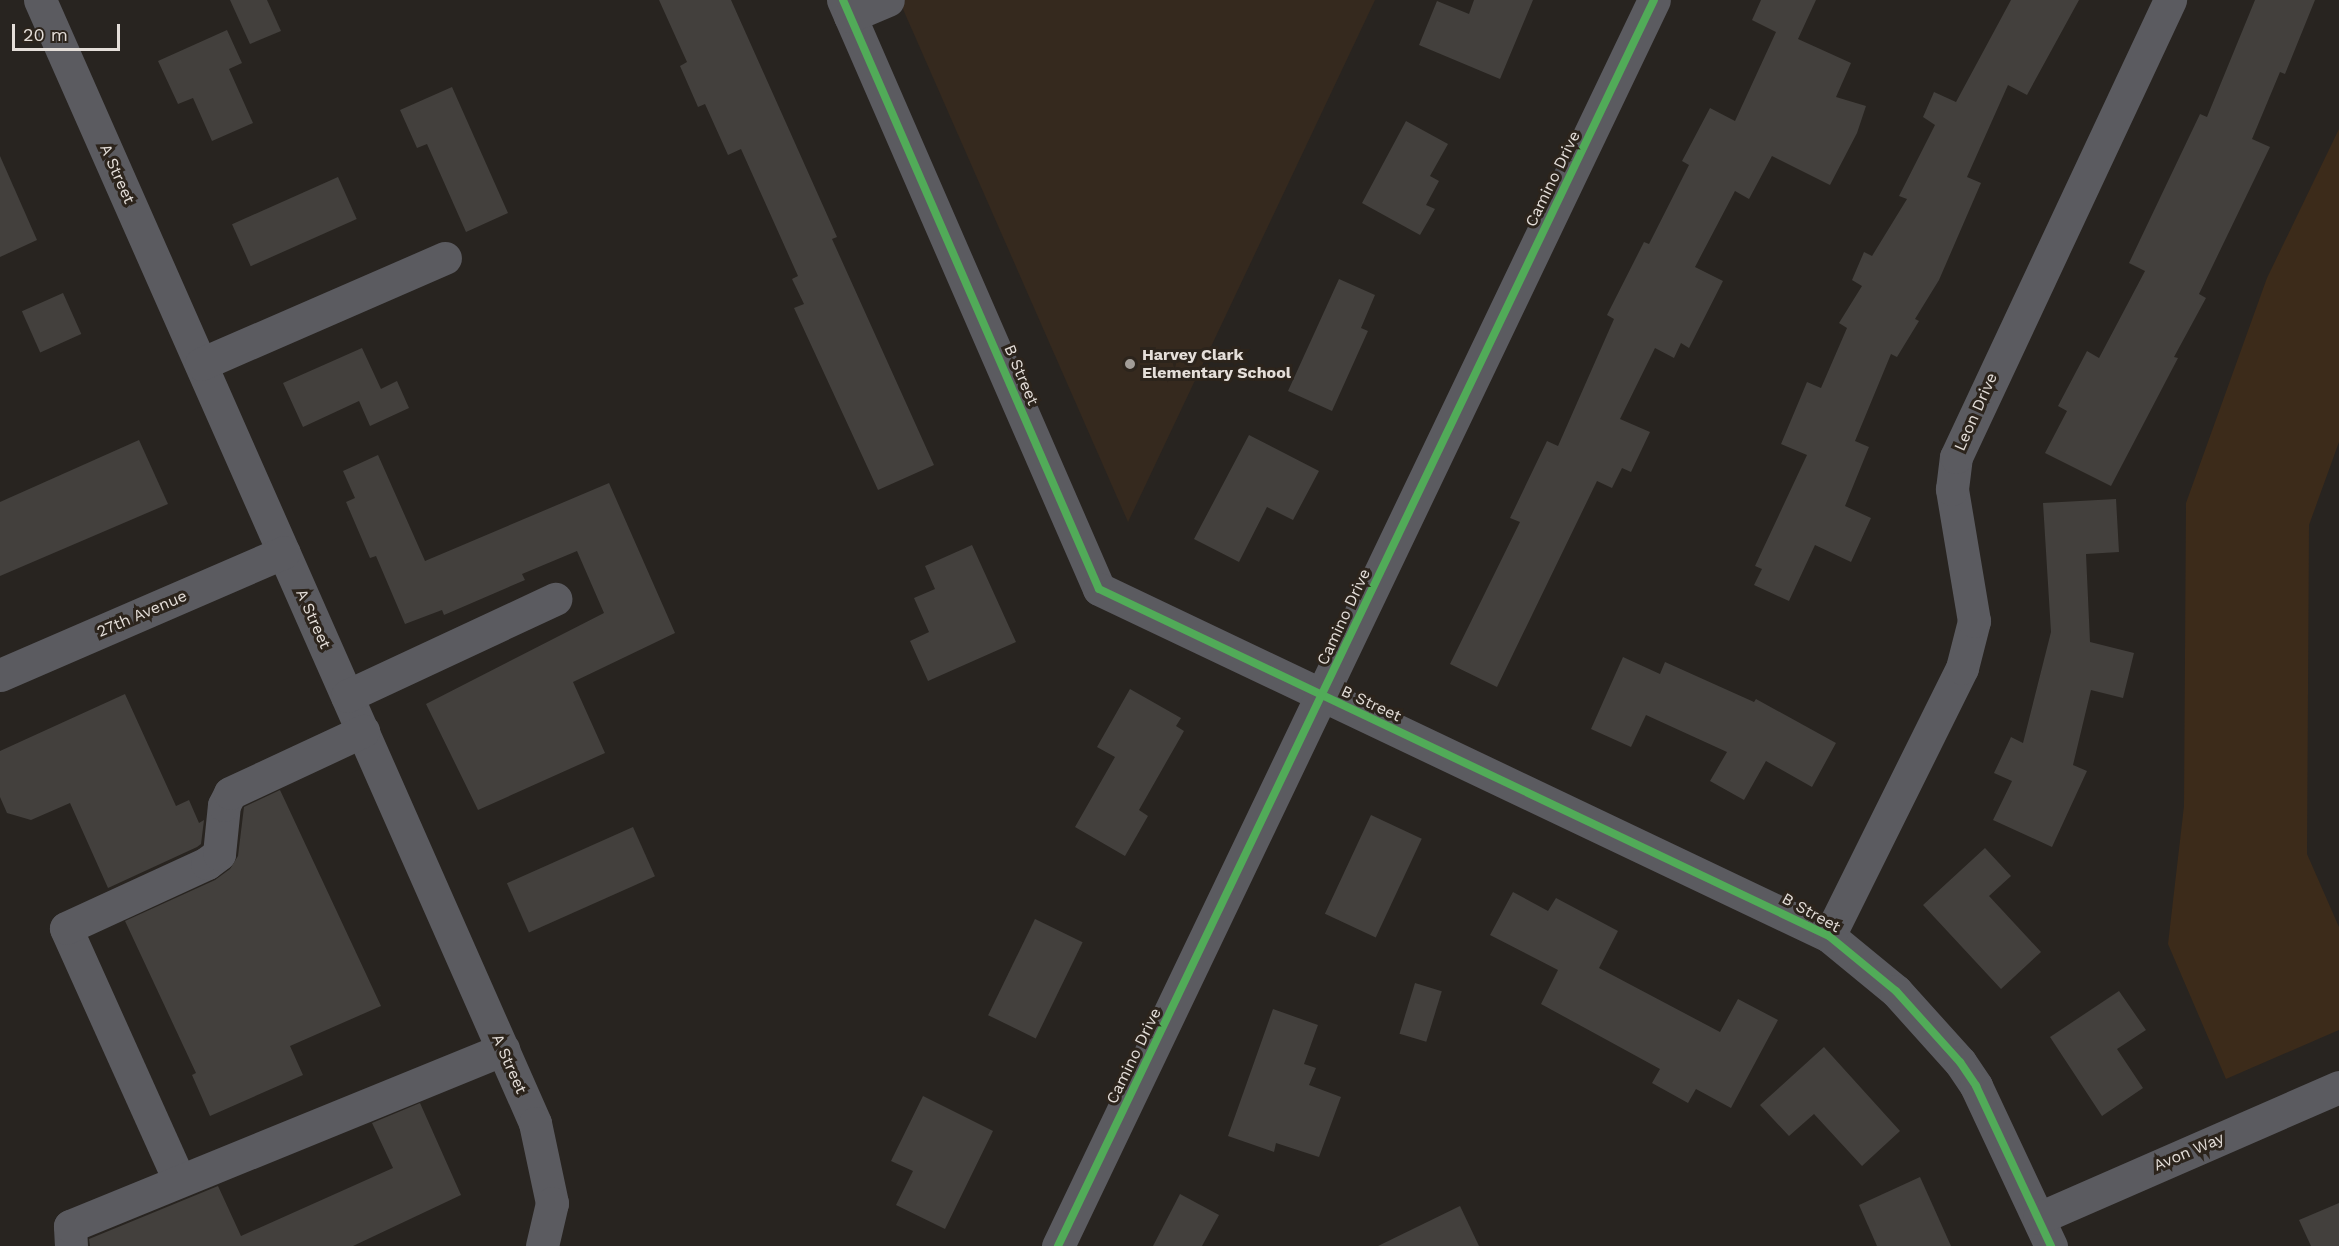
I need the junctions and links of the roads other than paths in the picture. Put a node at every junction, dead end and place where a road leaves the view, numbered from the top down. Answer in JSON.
{"nodes":[{"id":1,"x":40,"y":0,"type":"edge"},
{"id":2,"x":888,"y":0,"type":"edge"},
{"id":3,"x":1654,"y":0,"type":"edge"},
{"id":4,"x":2170,"y":0,"type":"edge"},
{"id":5,"x":847,"y":8,"type":"edge"},
{"id":6,"x":445,"y":258,"type":"dead end"},
{"id":7,"x":201,"y":364,"type":"junction"},
{"id":8,"x":284,"y":552,"type":"junction"},
{"id":9,"x":555,"y":599,"type":"dead end"},
{"id":10,"x":0,"y":675,"type":"edge"},
{"id":11,"x":1321,"y":695,"type":"junction"},
{"id":12,"x":347,"y":696,"type":"junction"},
{"id":13,"x":363,"y":731,"type":"junction"},
{"id":14,"x":1829,"y":936,"type":"junction"},
{"id":15,"x":503,"y":1049,"type":"junction"},
{"id":16,"x":2339,"y":1087,"type":"edge"},
{"id":17,"x":179,"y":1180,"type":"junction"},
{"id":18,"x":2045,"y":1232,"type":"edge"},
{"id":19,"x":71,"y":1246,"type":"edge"},
{"id":20,"x":542,"y":1246,"type":"edge"},
{"id":21,"x":1058,"y":1246,"type":"edge"}],
"edges":[{"from":1,"to":7,"type":"street","name":"A Street"},
{"from":2,"to":5,"type":"street"},
{"from":3,"to":11,"type":"street","name":"Camino Drive"},
{"from":4,"to":14,"type":"street","name":"Leon Drive"},
{"from":5,"to":11,"type":"street","name":"B Street"},
{"from":6,"to":7,"type":"street"},
{"from":7,"to":8,"type":"street","name":"A Street"},
{"from":8,"to":10,"type":"street","name":"27th Avenue"},
{"from":8,"to":12,"type":"street","name":"A Street"},
{"from":9,"to":12,"type":"street"},
{"from":11,"to":14,"type":"street","name":"B Street"},
{"from":11,"to":21,"type":"street","name":"Camino Drive"},
{"from":12,"to":13,"type":"street","name":"A Street"},
{"from":13,"to":15,"type":"street","name":"A Street"},
{"from":13,"to":17,"type":"street"},
{"from":14,"to":18,"type":"street","name":"B Street"},
{"from":15,"to":17,"type":"street"},
{"from":15,"to":20,"type":"street","name":"A Street"},
{"from":16,"to":18,"type":"street","name":"Avon Way"},
{"from":17,"to":19,"type":"street"}]}
